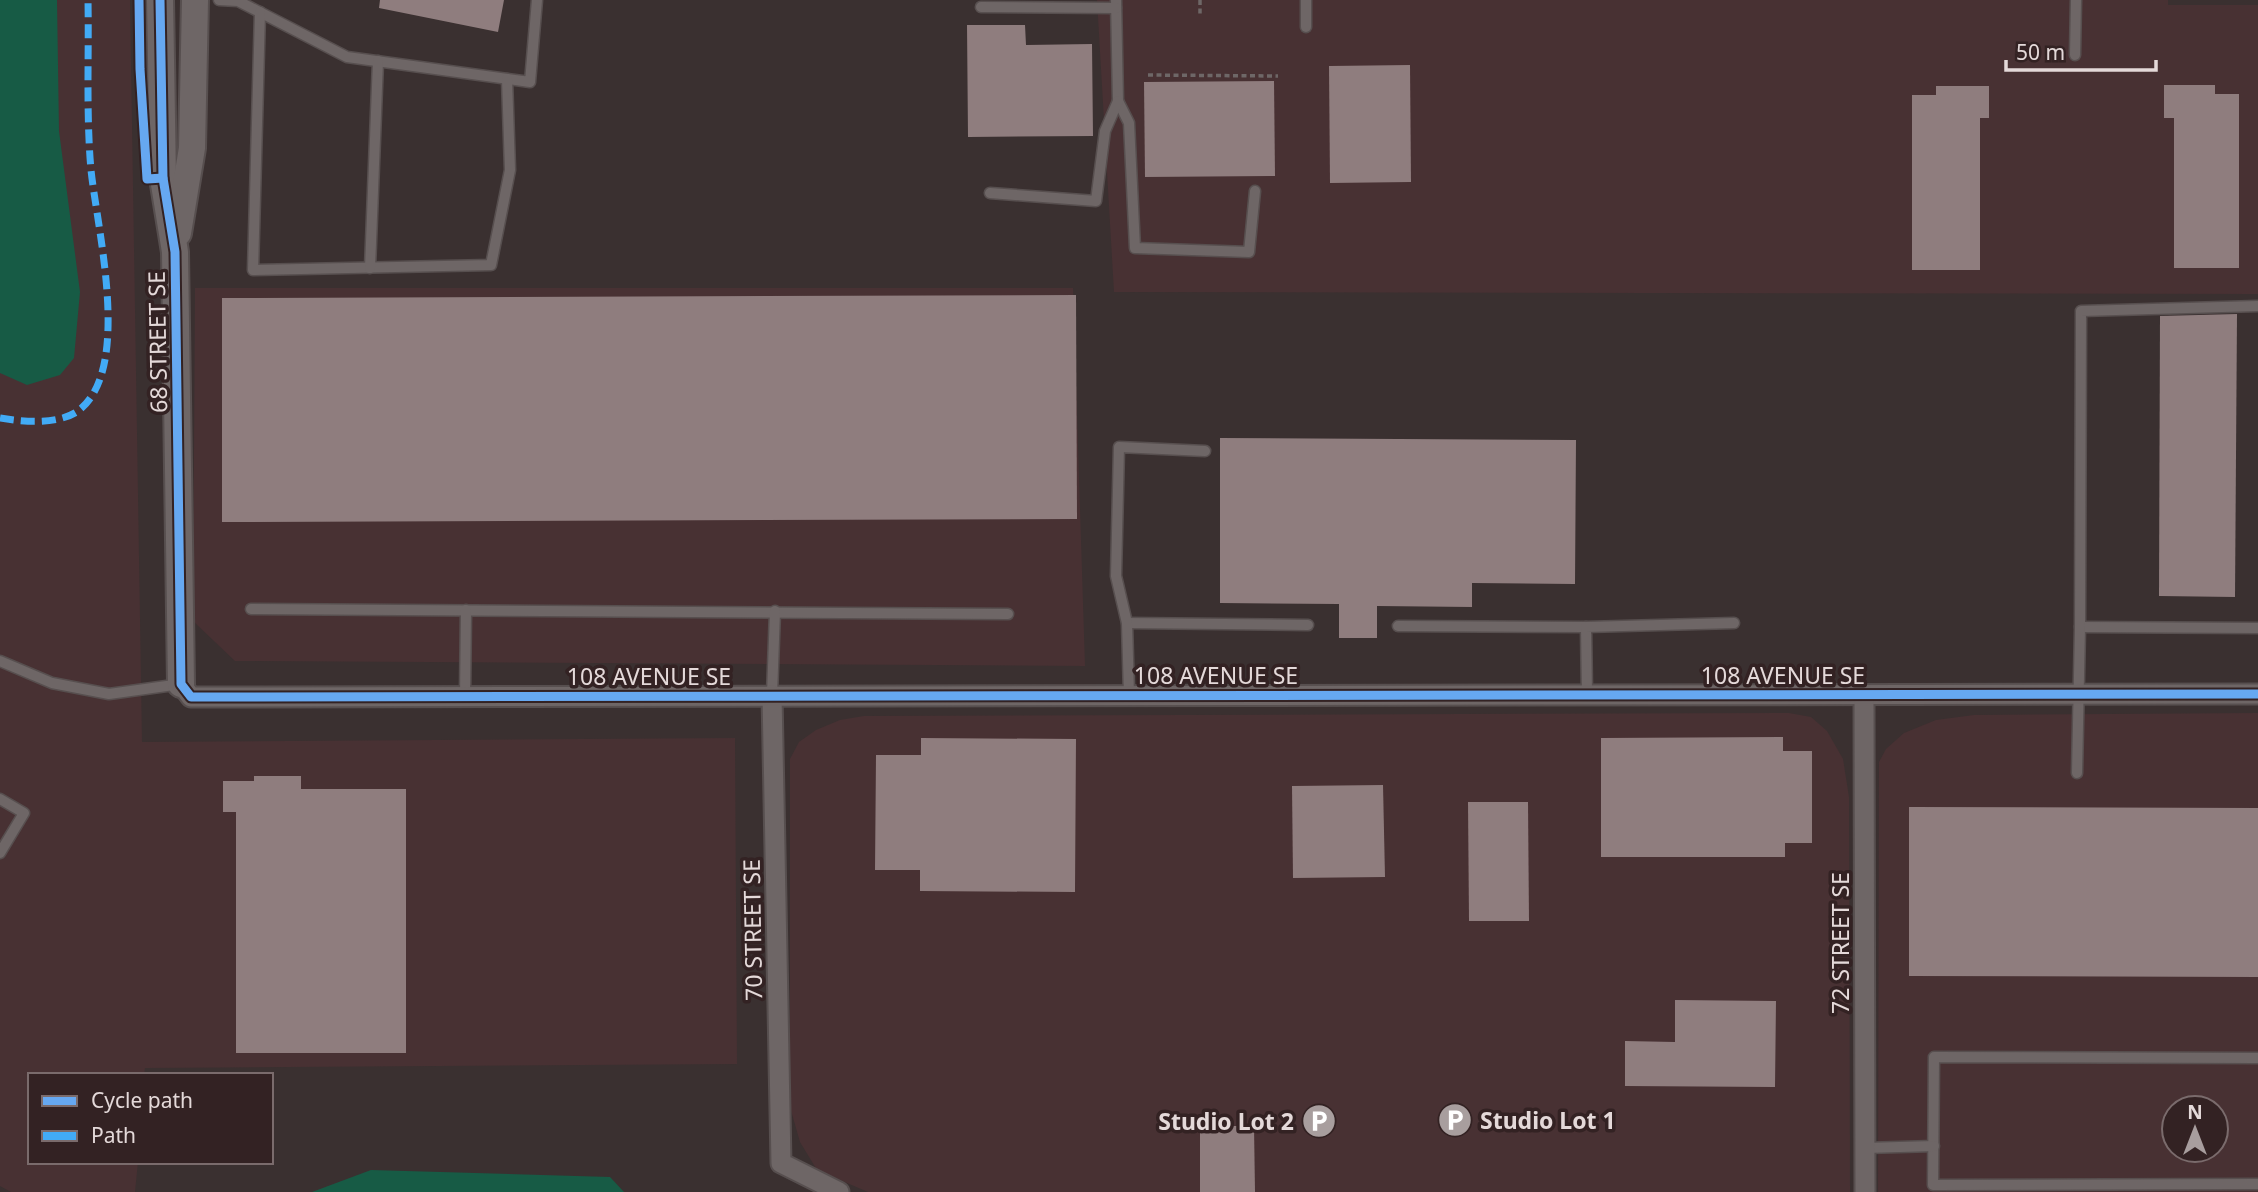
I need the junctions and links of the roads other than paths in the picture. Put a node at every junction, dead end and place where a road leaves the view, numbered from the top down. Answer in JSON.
{"nodes":[{"id":1,"x":160,"y":0,"type":"edge"},
{"id":2,"x":195,"y":0,"type":"edge"},
{"id":3,"x":219,"y":0,"type":"edge"},
{"id":4,"x":537,"y":0,"type":"edge"},
{"id":5,"x":1306,"y":0,"type":"edge"},
{"id":6,"x":2076,"y":0,"type":"edge"},
{"id":7,"x":1116,"y":4,"type":"edge"},
{"id":8,"x":981,"y":7,"type":"dead end"},
{"id":9,"x":260,"y":12,"type":"junction"},
{"id":10,"x":1306,"y":26,"type":"dead end"},
{"id":11,"x":2076,"y":55,"type":"dead end"},
{"id":12,"x":378,"y":61,"type":"junction"},
{"id":13,"x":507,"y":79,"type":"junction"},
{"id":14,"x":1118,"y":100,"type":"junction"},
{"id":15,"x":1255,"y":191,"type":"dead end"},
{"id":16,"x":990,"y":193,"type":"dead end"},
{"id":17,"x":175,"y":252,"type":"junction"},
{"id":18,"x":370,"y":268,"type":"junction"},
{"id":19,"x":2258,"y":306,"type":"edge"},
{"id":20,"x":1205,"y":450,"type":"dead end"},
{"id":21,"x":251,"y":609,"type":"dead end"},
{"id":22,"x":466,"y":610,"type":"junction"},
{"id":23,"x":775,"y":611,"type":"junction"},
{"id":24,"x":1008,"y":614,"type":"dead end"},
{"id":25,"x":1127,"y":623,"type":"junction"},
{"id":26,"x":1734,"y":623,"type":"dead end"},
{"id":27,"x":1308,"y":625,"type":"dead end"},
{"id":28,"x":1398,"y":626,"type":"dead end"},
{"id":29,"x":1586,"y":627,"type":"junction"},
{"id":30,"x":2080,"y":627,"type":"junction"},
{"id":31,"x":2258,"y":628,"type":"edge"},
{"id":32,"x":0,"y":661,"type":"edge"},
{"id":33,"x":181,"y":684,"type":"junction"},
{"id":34,"x":1587,"y":694,"type":"junction"},
{"id":35,"x":1864,"y":694,"type":"junction"},
{"id":36,"x":2078,"y":694,"type":"junction"},
{"id":37,"x":2258,"y":694,"type":"edge"},
{"id":38,"x":772,"y":695,"type":"junction"},
{"id":39,"x":1129,"y":695,"type":"junction"},
{"id":40,"x":465,"y":696,"type":"junction"},
{"id":41,"x":2077,"y":773,"type":"dead end"},
{"id":42,"x":0,"y":799,"type":"edge"},
{"id":43,"x":0,"y":853,"type":"edge"},
{"id":44,"x":2258,"y":1058,"type":"edge"},
{"id":45,"x":1934,"y":1146,"type":"junction"},
{"id":46,"x":1865,"y":1148,"type":"junction"},
{"id":47,"x":2258,"y":1184,"type":"edge"},
{"id":48,"x":839,"y":1192,"type":"edge"},
{"id":49,"x":1865,"y":1192,"type":"edge"}],
"edges":[{"from":1,"to":17,"type":"street","name":"68 STREET SE"},
{"from":2,"to":17,"type":"street","name":"68 STREET SE"},
{"from":3,"to":9,"type":"lane"},
{"from":4,"to":13,"type":"lane"},
{"from":5,"to":10,"type":"lane"},
{"from":6,"to":11,"type":"lane"},
{"from":7,"to":8,"type":"lane"},
{"from":7,"to":14,"type":"lane"},
{"from":9,"to":12,"type":"lane"},
{"from":9,"to":18,"type":"lane"},
{"from":12,"to":13,"type":"lane"},
{"from":12,"to":18,"type":"lane"},
{"from":13,"to":18,"type":"lane"},
{"from":14,"to":15,"type":"lane"},
{"from":14,"to":16,"type":"lane"},
{"from":17,"to":33,"type":"street","name":"68 STREET SE"},
{"from":19,"to":30,"type":"lane"},
{"from":20,"to":25,"type":"lane"},
{"from":21,"to":22,"type":"lane"},
{"from":22,"to":23,"type":"lane"},
{"from":22,"to":40,"type":"lane"},
{"from":23,"to":24,"type":"lane"},
{"from":23,"to":38,"type":"lane"},
{"from":25,"to":27,"type":"lane"},
{"from":25,"to":39,"type":"lane"},
{"from":26,"to":29,"type":"lane"},
{"from":28,"to":29,"type":"lane"},
{"from":29,"to":34,"type":"lane"},
{"from":30,"to":31,"type":"lane"},
{"from":30,"to":36,"type":"lane"},
{"from":32,"to":33,"type":"lane"},
{"from":33,"to":40,"type":"street","name":"108 AVENUE SE"},
{"from":34,"to":35,"type":"street","name":"108 AVENUE SE"},
{"from":34,"to":39,"type":"street","name":"108 AVENUE SE"},
{"from":35,"to":36,"type":"street","name":"108 AVENUE SE"},
{"from":35,"to":46,"type":"street","name":"72 STREET SE"},
{"from":36,"to":37,"type":"street","name":"108 AVENUE SE"},
{"from":36,"to":41,"type":"lane"},
{"from":38,"to":39,"type":"street","name":"108 AVENUE SE"},
{"from":38,"to":40,"type":"street","name":"108 AVENUE SE"},
{"from":38,"to":48,"type":"street","name":"70 STREET SE"},
{"from":42,"to":43,"type":"lane"},
{"from":44,"to":45,"type":"lane"},
{"from":45,"to":46,"type":"lane"},
{"from":45,"to":47,"type":"lane"},
{"from":46,"to":49,"type":"street","name":"72 STREET SE"}]}
